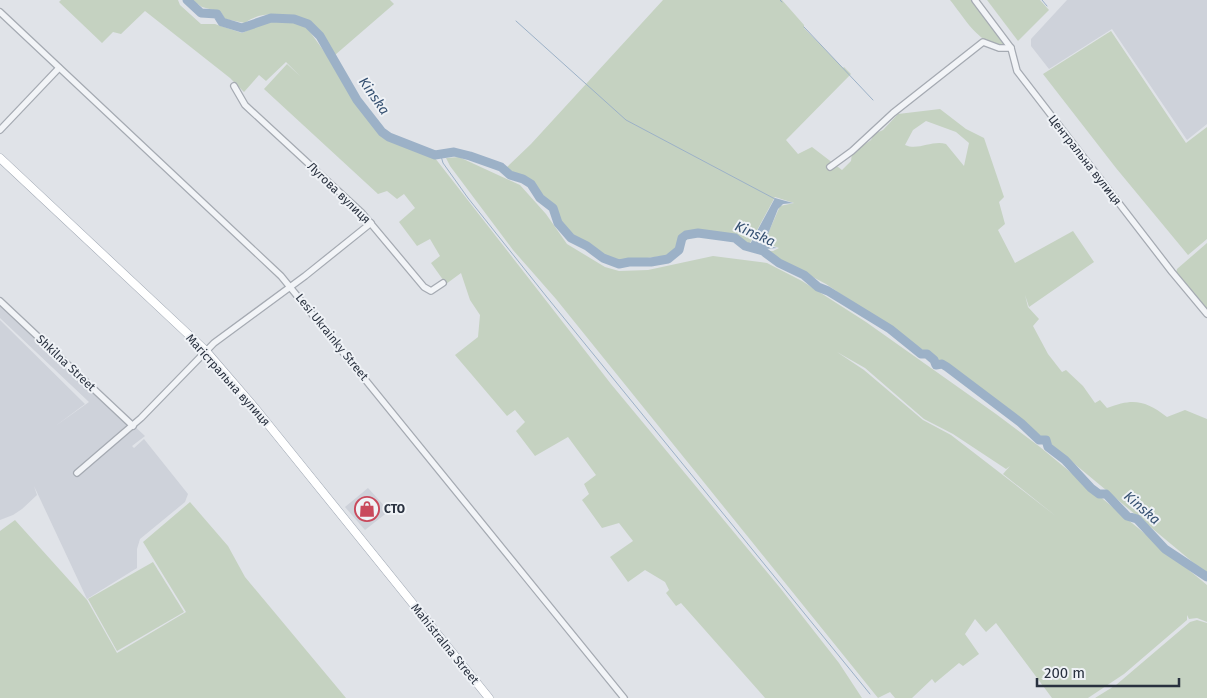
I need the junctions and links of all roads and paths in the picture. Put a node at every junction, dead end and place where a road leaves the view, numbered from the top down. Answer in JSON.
{"nodes":[{"id":1,"x":975,"y":0,"type":"edge"},
{"id":2,"x":0,"y":12,"type":"edge"},
{"id":3,"x":1011,"y":48,"type":"junction"},
{"id":4,"x":59,"y":68,"type":"junction"},
{"id":5,"x":234,"y":86,"type":"dead end"},
{"id":6,"x":0,"y":130,"type":"edge"},
{"id":7,"x":0,"y":158,"type":"edge"},
{"id":8,"x":830,"y":167,"type":"dead end"},
{"id":9,"x":371,"y":223,"type":"junction"},
{"id":10,"x":443,"y":283,"type":"dead end"},
{"id":11,"x":291,"y":286,"type":"junction"},
{"id":12,"x":0,"y":301,"type":"edge"},
{"id":13,"x":1207,"y":314,"type":"edge"},
{"id":14,"x":206,"y":351,"type":"junction"},
{"id":15,"x":132,"y":426,"type":"junction"},
{"id":16,"x":77,"y":473,"type":"dead end"},
{"id":17,"x":402,"y":591,"type":"joint"},
{"id":18,"x":489,"y":698,"type":"edge"},
{"id":19,"x":624,"y":698,"type":"edge"}],
"edges":[{"from":1,"to":3,"type":"street","name":"Центральна вулиця"},
{"from":2,"to":4,"type":"street","name":"Lesi Ukrainky Street"},
{"from":3,"to":8,"type":"street"},
{"from":3,"to":13,"type":"street","name":"Центральна вулиця"},
{"from":4,"to":6,"type":"street"},
{"from":4,"to":11,"type":"street","name":"Lesi Ukrainky Street"},
{"from":5,"to":9,"type":"street","name":"Лугова вулиця"},
{"from":7,"to":14,"type":"main road","name":"Магістральна вулиця"},
{"from":9,"to":10,"type":"street","name":"Лугова вулиця"},
{"from":9,"to":11,"type":"street"},
{"from":11,"to":14,"type":"street"},
{"from":11,"to":19,"type":"street","name":"Lesi Ukrainky Street"},
{"from":12,"to":15,"type":"street","name":"Shkilna Street"},
{"from":14,"to":15,"type":"street"},
{"from":14,"to":17,"type":"main road","name":"Магістральна вулиця"},
{"from":15,"to":16,"type":"street"},
{"from":17,"to":18,"type":"main road","name":"Mahistralna Street"}]}
